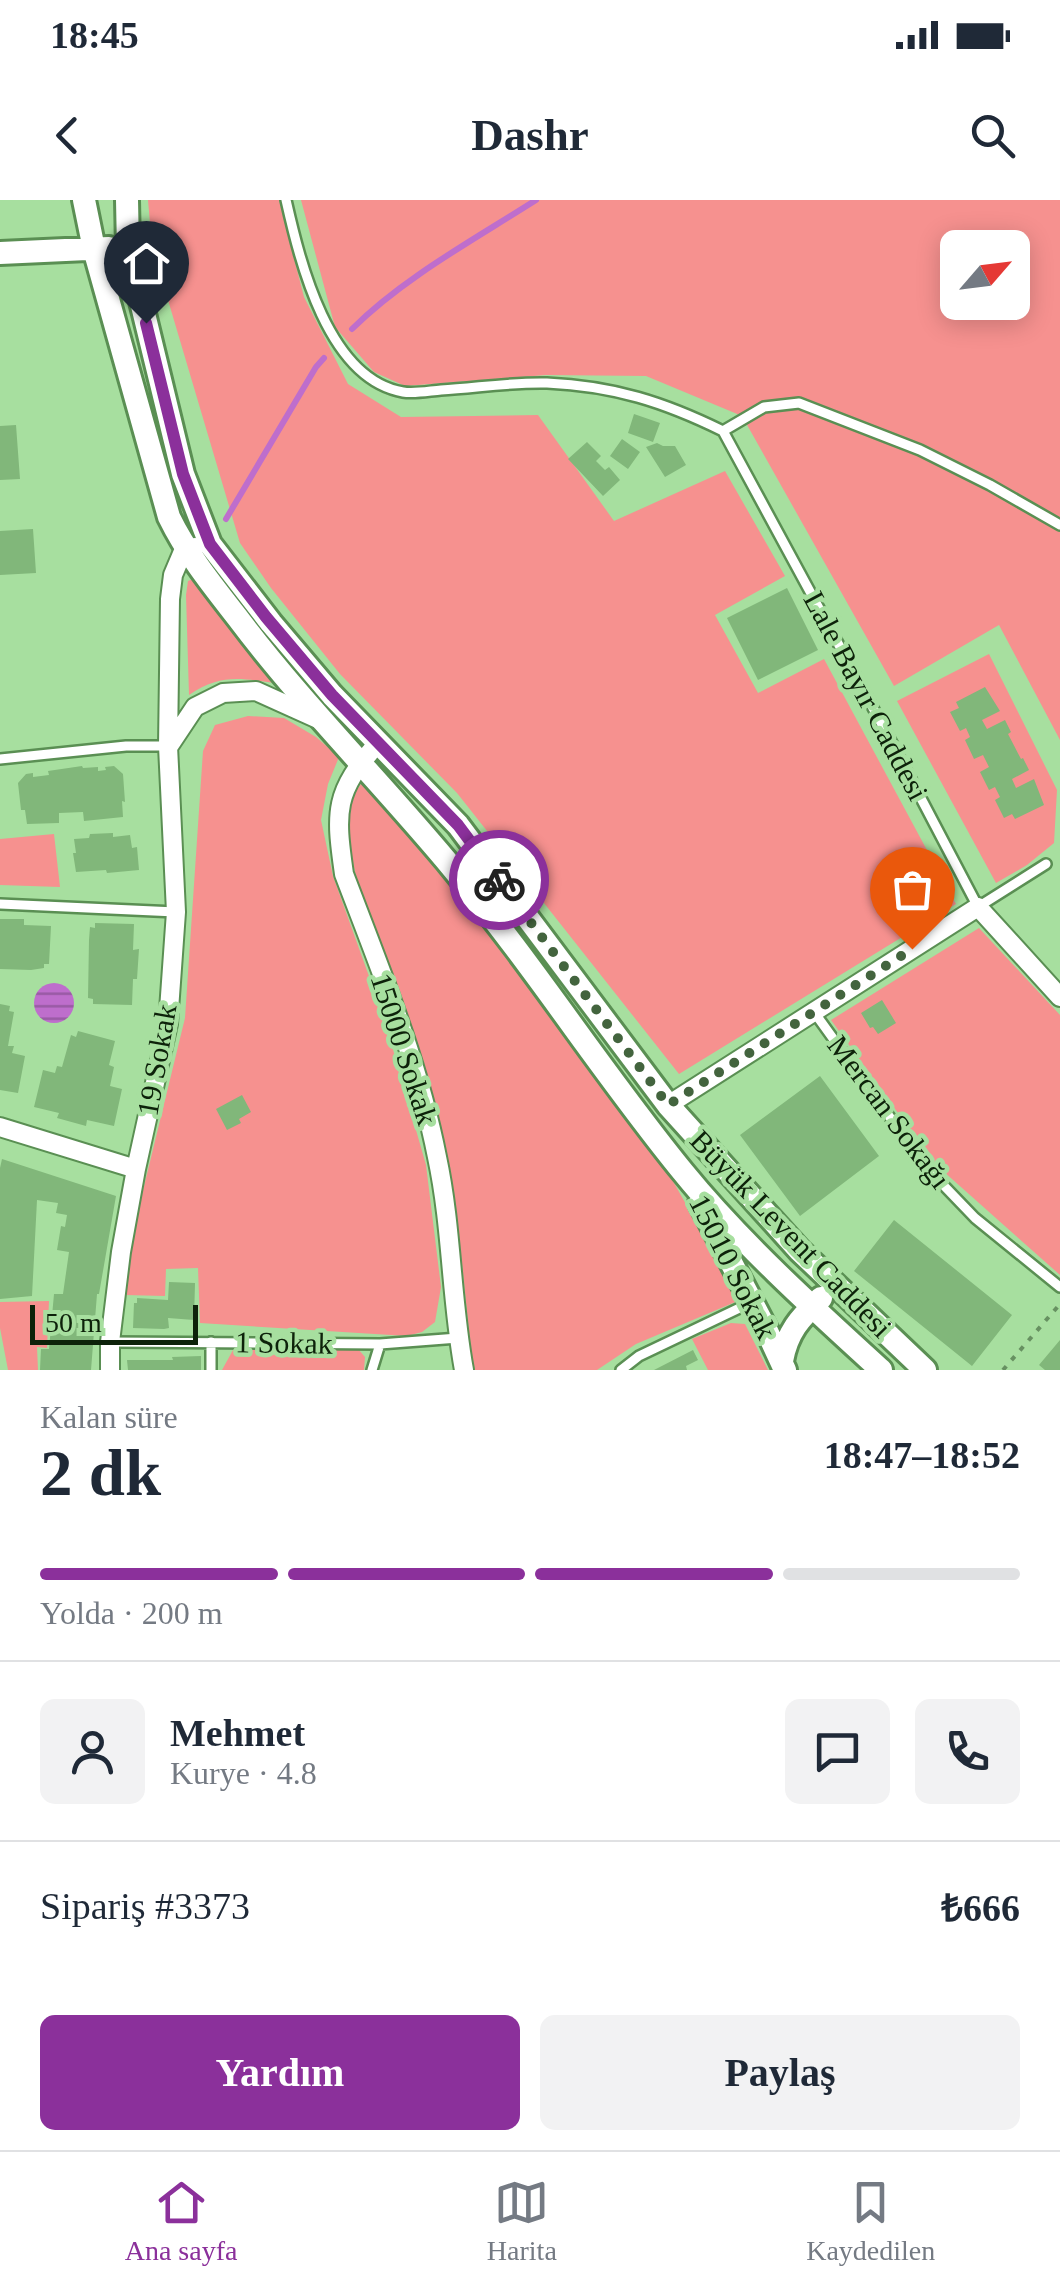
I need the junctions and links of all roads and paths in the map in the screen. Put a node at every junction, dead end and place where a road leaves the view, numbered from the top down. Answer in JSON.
{"nodes":[{"id":1,"x":84,"y":200,"type":"edge"},
{"id":2,"x":127,"y":200,"type":"edge"},
{"id":3,"x":286,"y":200,"type":"edge"},
{"id":4,"x":128,"y":248,"type":"junction"},
{"id":5,"x":94,"y":249,"type":"junction"},
{"id":6,"x":0,"y":254,"type":"edge"},
{"id":7,"x":723,"y":431,"type":"junction"},
{"id":8,"x":1060,"y":525,"type":"edge"},
{"id":9,"x":210,"y":544,"type":"junction"},
{"id":10,"x":184,"y":549,"type":"junction"},
{"id":11,"x":312,"y":671,"type":"junction"},
{"id":12,"x":289,"y":684,"type":"junction"},
{"id":13,"x":256,"y":692,"type":"junction"},
{"id":14,"x":323,"y":722,"type":"junction"},
{"id":15,"x":378,"y":743,"type":"junction"},
{"id":16,"x":168,"y":746,"type":"junction"},
{"id":17,"x":0,"y":759,"type":"edge"},
{"id":18,"x":361,"y":762,"type":"junction"},
{"id":19,"x":1046,"y":864,"type":"dead end"},
{"id":20,"x":0,"y":904,"type":"edge"},
{"id":21,"x":978,"y":908,"type":"junction"},
{"id":22,"x":176,"y":912,"type":"junction"},
{"id":23,"x":1060,"y":997,"type":"edge"},
{"id":24,"x":814,"y":1012,"type":"junction"},
{"id":25,"x":668,"y":1105,"type":"junction"},
{"id":26,"x":0,"y":1127,"type":"edge"},
{"id":27,"x":136,"y":1169,"type":"junction"},
{"id":28,"x":684,"y":1174,"type":"junction"},
{"id":29,"x":835,"y":1285,"type":"junction"},
{"id":30,"x":1060,"y":1287,"type":"edge"},
{"id":31,"x":752,"y":1302,"type":"junction"},
{"id":32,"x":1060,"y":1304,"type":"edge"},
{"id":33,"x":813,"y":1306,"type":"junction"},
{"id":34,"x":458,"y":1338,"type":"junction"},
{"id":35,"x":110,"y":1342,"type":"junction"},
{"id":36,"x":211,"y":1342,"type":"junction"},
{"id":37,"x":380,"y":1344,"type":"junction"},
{"id":38,"x":784,"y":1366,"type":"edge"},
{"id":39,"x":110,"y":1370,"type":"edge"},
{"id":40,"x":212,"y":1370,"type":"edge"},
{"id":41,"x":372,"y":1370,"type":"edge"},
{"id":42,"x":464,"y":1370,"type":"edge"},
{"id":43,"x":620,"y":1370,"type":"edge"},
{"id":44,"x":882,"y":1370,"type":"edge"},
{"id":45,"x":926,"y":1370,"type":"edge"},
{"id":46,"x":1003,"y":1370,"type":"edge"}],
"edges":[{"from":1,"to":5,"type":"street","name":"Büyük Levent Caddesi"},
{"from":2,"to":4,"type":"street","name":"Büyük Levent Caddesi"},
{"from":3,"to":7,"type":"lane"},
{"from":4,"to":5,"type":"street"},
{"from":4,"to":9,"type":"street","name":"Büyük Levent Caddesi"},
{"from":5,"to":6,"type":"street"},
{"from":5,"to":10,"type":"street","name":"Büyük Levent Caddesi"},
{"from":7,"to":8,"type":"lane"},
{"from":7,"to":21,"type":"lane","name":"Lale Bayır Caddesi"},
{"from":9,"to":10,"type":"street"},
{"from":9,"to":11,"type":"street","name":"Büyük Levent Caddesi"},
{"from":10,"to":12,"type":"street","name":"Büyük Levent Caddesi"},
{"from":10,"to":16,"type":"street","name":"19 Sokak"},
{"from":11,"to":12,"type":"street"},
{"from":11,"to":15,"type":"street","name":"Büyük Levent Caddesi"},
{"from":12,"to":13,"type":"street"},
{"from":12,"to":14,"type":"street","name":"Büyük Levent Caddesi"},
{"from":13,"to":14,"type":"street"},
{"from":13,"to":16,"type":"street"},
{"from":14,"to":18,"type":"street","name":"Büyük Levent Caddesi"},
{"from":15,"to":18,"type":"street","name":"15000 Sokak"},
{"from":15,"to":25,"type":"street","name":"Büyük Levent Caddesi"},
{"from":16,"to":17,"type":"lane"},
{"from":16,"to":22,"type":"street","name":"19 Sokak"},
{"from":18,"to":28,"type":"street","name":"Büyük Levent Caddesi"},
{"from":18,"to":34,"type":"street","name":"15000 Sokak"},
{"from":19,"to":21,"type":"lane"},
{"from":20,"to":22,"type":"lane"},
{"from":21,"to":23,"type":"street","name":"Lale Bayır Caddesi"},
{"from":21,"to":24,"type":"street"},
{"from":22,"to":27,"type":"street","name":"19 Sokak"},
{"from":24,"to":25,"type":"street"},
{"from":24,"to":30,"type":"lane","name":"Mercan Sokağı"},
{"from":25,"to":29,"type":"street","name":"Büyük Levent Caddesi"},
{"from":26,"to":27,"type":"street"},
{"from":27,"to":35,"type":"street","name":"19 Sokak"},
{"from":28,"to":31,"type":"street","name":"15010 Sokak"},
{"from":28,"to":33,"type":"street","name":"Büyük Levent Caddesi"},
{"from":29,"to":33,"type":"street","name":"15010 Sokak"},
{"from":29,"to":45,"type":"street","name":"Büyük Levent Caddesi"},
{"from":31,"to":38,"type":"street","name":"15010 Sokak"},
{"from":31,"to":43,"type":"lane"},
{"from":32,"to":46,"type":"path"},
{"from":33,"to":38,"type":"street","name":"15010 Sokak"},
{"from":33,"to":44,"type":"street","name":"Büyük Levent Caddesi"},
{"from":34,"to":37,"type":"lane","name":"1 Sokak"},
{"from":34,"to":42,"type":"street","name":"15000 Sokak"},
{"from":35,"to":36,"type":"lane","name":"1 Sokak"},
{"from":35,"to":39,"type":"street","name":"19 Sokak"},
{"from":36,"to":37,"type":"lane","name":"1 Sokak"},
{"from":36,"to":40,"type":"lane"},
{"from":37,"to":41,"type":"lane"}]}
